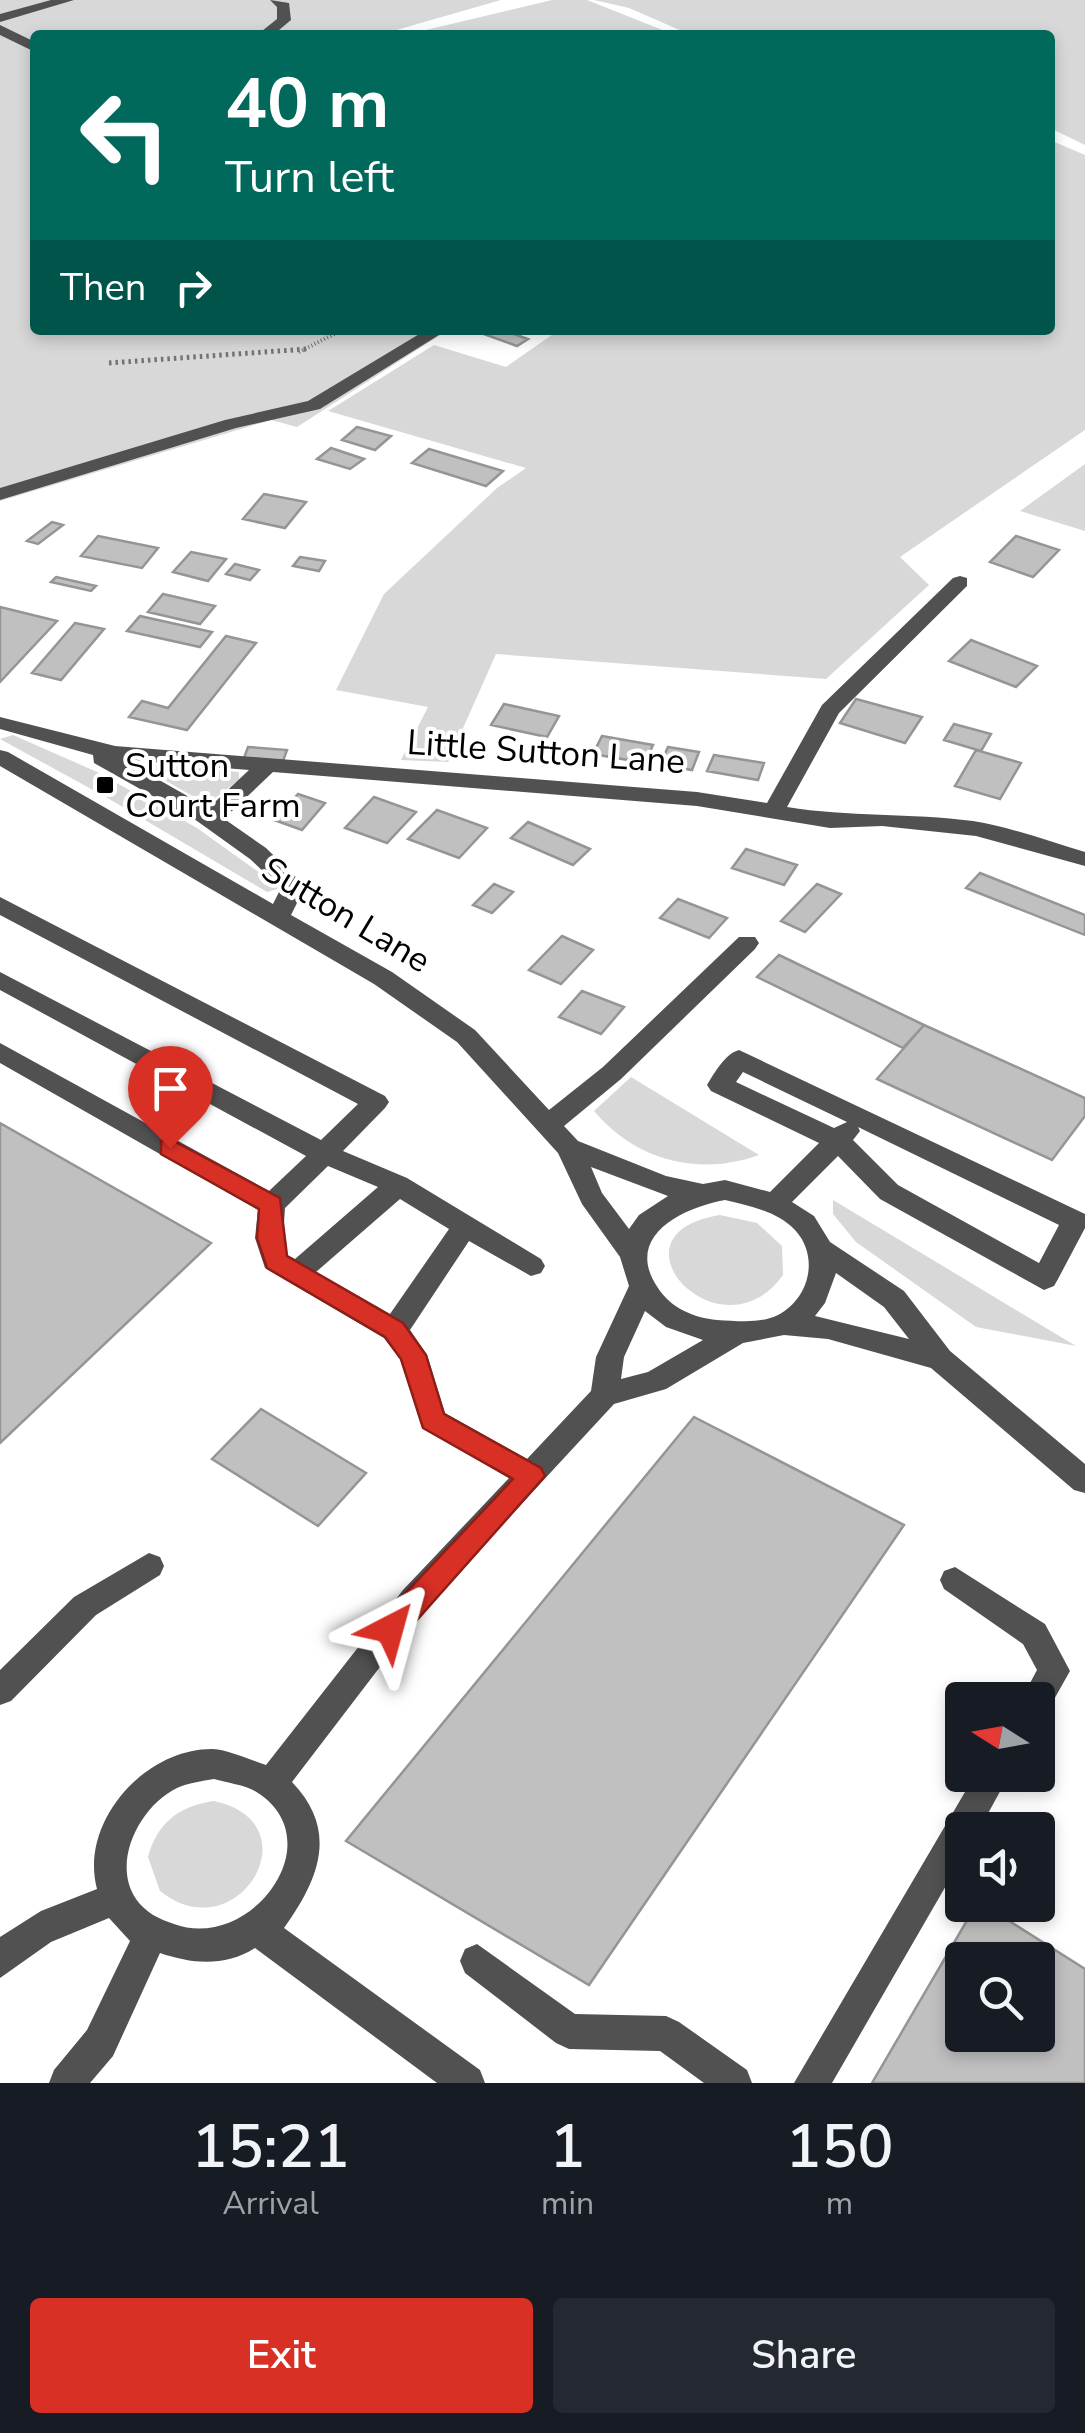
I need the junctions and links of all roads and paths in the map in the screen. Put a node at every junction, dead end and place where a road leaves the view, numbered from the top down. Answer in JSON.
{"nodes":[{"id":1,"x":67,"y":0,"type":"edge"},
{"id":2,"x":278,"y":0,"type":"edge"},
{"id":3,"x":0,"y":18,"type":"edge"},
{"id":4,"x":0,"y":29,"type":"edge"},
{"id":5,"x":271,"y":30,"type":"edge"},
{"id":6,"x":30,"y":45,"type":"edge"},
{"id":7,"x":334,"y":335,"type":"edge"},
{"id":8,"x":430,"y":335,"type":"edge"},
{"id":9,"x":109,"y":363,"type":"dead end"},
{"id":10,"x":0,"y":494,"type":"edge"},
{"id":11,"x":960,"y":582,"type":"dead end"},
{"id":12,"x":0,"y":723,"type":"edge"},
{"id":13,"x":78,"y":747,"type":"junction"},
{"id":14,"x":0,"y":757,"type":"edge"},
{"id":15,"x":266,"y":767,"type":"junction"},
{"id":16,"x":772,"y":814,"type":"junction"},
{"id":17,"x":203,"y":815,"type":"junction"},
{"id":18,"x":1085,"y":859,"type":"edge"},
{"id":19,"x":0,"y":905,"type":"edge"},
{"id":20,"x":279,"y":916,"type":"junction"},
{"id":21,"x":748,"y":943,"type":"dead end"},
{"id":22,"x":0,"y":980,"type":"edge"},
{"id":23,"x":0,"y":1052,"type":"edge"},
{"id":24,"x":860,"y":1118,"type":"junction"},
{"id":25,"x":546,"y":1126,"type":"junction"},
{"id":26,"x":838,"y":1141,"type":"junction"},
{"id":27,"x":569,"y":1148,"type":"junction"},
{"id":28,"x":322,"y":1152,"type":"junction"},
{"id":29,"x":398,"y":1186,"type":"junction"},
{"id":30,"x":699,"y":1193,"type":"junction"},
{"id":31,"x":776,"y":1202,"type":"junction"},
{"id":32,"x":272,"y":1204,"type":"junction"},
{"id":33,"x":466,"y":1226,"type":"junction"},
{"id":34,"x":823,"y":1250,"type":"junction"},
{"id":35,"x":634,"y":1256,"type":"junction"},
{"id":36,"x":532,"y":1266,"type":"dead end"},
{"id":37,"x":296,"y":1273,"type":"junction"},
{"id":38,"x":642,"y":1287,"type":"junction"},
{"id":39,"x":785,"y":1324,"type":"junction"},
{"id":40,"x":394,"y":1330,"type":"junction"},
{"id":41,"x":733,"y":1336,"type":"junction"},
{"id":42,"x":940,"y":1359,"type":"junction"},
{"id":43,"x":606,"y":1396,"type":"junction"},
{"id":44,"x":532,"y":1476,"type":"junction"},
{"id":45,"x":1085,"y":1481,"type":"edge"},
{"id":46,"x":148,"y":1566,"type":"dead end"},
{"id":47,"x":955,"y":1580,"type":"dead end"},
{"id":48,"x":1048,"y":1682,"type":"edge"},
{"id":49,"x":0,"y":1690,"type":"edge"},
{"id":50,"x":273,"y":1781,"type":"junction"},
{"id":51,"x":983,"y":1792,"type":"edge"},
{"id":52,"x":116,"y":1898,"type":"junction"},
{"id":53,"x":259,"y":1930,"type":"junction"},
{"id":54,"x":151,"y":1935,"type":"junction"},
{"id":55,"x":0,"y":1961,"type":"edge"},
{"id":56,"x":477,"y":1961,"type":"dead end"},
{"id":57,"x":463,"y":2082,"type":"edge"},
{"id":58,"x":66,"y":2083,"type":"edge"},
{"id":59,"x":734,"y":2083,"type":"edge"},
{"id":60,"x":812,"y":2083,"type":"edge"}],
"edges":[{"from":1,"to":3,"type":"street"},
{"from":2,"to":5,"type":"street"},
{"from":4,"to":6,"type":"street"},
{"from":7,"to":9,"type":"path"},
{"from":8,"to":10,"type":"street"},
{"from":11,"to":16,"type":"street"},
{"from":12,"to":13,"type":"street","name":"Little Sutton Lane"},
{"from":13,"to":15,"type":"street","name":"Little Sutton Lane"},
{"from":13,"to":17,"type":"street"},
{"from":14,"to":20,"type":"street","name":"Sutton Lane"},
{"from":15,"to":16,"type":"street","name":"Little Sutton Lane"},
{"from":15,"to":17,"type":"street"},
{"from":16,"to":18,"type":"street","name":"Little Sutton Lane"},
{"from":17,"to":20,"type":"street"},
{"from":19,"to":28,"type":"street"},
{"from":20,"to":25,"type":"street","name":"Sutton Lane"},
{"from":21,"to":25,"type":"street"},
{"from":22,"to":28,"type":"street"},
{"from":23,"to":32,"type":"street"},
{"from":24,"to":26,"type":"street"},
{"from":24,"to":26,"type":"street"},
{"from":24,"to":26,"type":"street"},
{"from":25,"to":27,"type":"street","name":"Sutton Lane"},
{"from":26,"to":31,"type":"street"},
{"from":27,"to":30,"type":"street","name":"Sutton Lane"},
{"from":27,"to":35,"type":"street","name":"Sutton Lane"},
{"from":28,"to":29,"type":"street"},
{"from":28,"to":32,"type":"street"},
{"from":29,"to":33,"type":"street"},
{"from":29,"to":37,"type":"street"},
{"from":30,"to":31,"type":"street"},
{"from":30,"to":35,"type":"street"},
{"from":31,"to":34,"type":"street"},
{"from":32,"to":37,"type":"street"},
{"from":33,"to":36,"type":"street"},
{"from":33,"to":40,"type":"street"},
{"from":34,"to":39,"type":"street"},
{"from":34,"to":42,"type":"street"},
{"from":35,"to":38,"type":"street"},
{"from":37,"to":40,"type":"street"},
{"from":38,"to":41,"type":"street"},
{"from":38,"to":43,"type":"street"},
{"from":39,"to":41,"type":"street"},
{"from":39,"to":42,"type":"street"},
{"from":40,"to":44,"type":"street"},
{"from":41,"to":43,"type":"street"},
{"from":42,"to":45,"type":"street"},
{"from":43,"to":44,"type":"street"},
{"from":44,"to":50,"type":"street"},
{"from":46,"to":49,"type":"street"},
{"from":47,"to":48,"type":"street"},
{"from":50,"to":52,"type":"street"},
{"from":50,"to":53,"type":"street"},
{"from":51,"to":60,"type":"street"},
{"from":52,"to":54,"type":"street"},
{"from":52,"to":55,"type":"street"},
{"from":53,"to":54,"type":"street"},
{"from":53,"to":57,"type":"street"},
{"from":54,"to":58,"type":"street"},
{"from":56,"to":59,"type":"street"}]}
